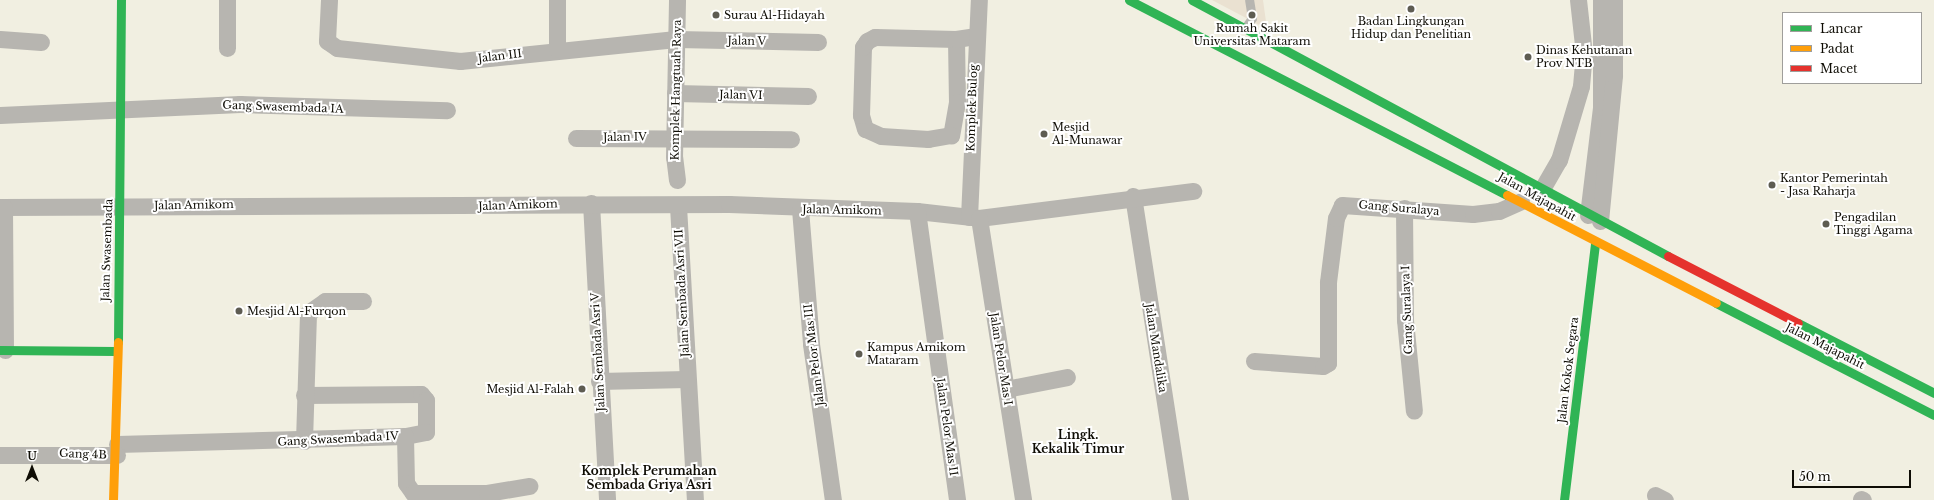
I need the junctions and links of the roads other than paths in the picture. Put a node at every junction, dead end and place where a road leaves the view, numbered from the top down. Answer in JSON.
{"nodes":[{"id":1,"x":121,"y":0,"type":"edge"},
{"id":2,"x":227,"y":0,"type":"edge"},
{"id":3,"x":329,"y":0,"type":"edge"},
{"id":4,"x":557,"y":0,"type":"edge"},
{"id":5,"x":677,"y":0,"type":"edge"},
{"id":6,"x":979,"y":0,"type":"edge"},
{"id":7,"x":1129,"y":0,"type":"edge"},
{"id":8,"x":1192,"y":0,"type":"edge"},
{"id":9,"x":1249,"y":0,"type":"edge"},
{"id":10,"x":1578,"y":0,"type":"edge"},
{"id":11,"x":1602,"y":0,"type":"edge"},
{"id":12,"x":1614,"y":0,"type":"edge"},
{"id":13,"x":1245,"y":29,"type":"junction"},
{"id":14,"x":975,"y":36,"type":"junction"},
{"id":15,"x":0,"y":39,"type":"edge"},
{"id":16,"x":676,"y":39,"type":"junction"},
{"id":17,"x":956,"y":39,"type":"junction"},
{"id":18,"x":41,"y":42,"type":"dead end"},
{"id":19,"x":818,"y":42,"type":"dead end"},
{"id":20,"x":227,"y":48,"type":"dead end"},
{"id":21,"x":557,"y":50,"type":"junction"},
{"id":22,"x":674,"y":93,"type":"junction"},
{"id":23,"x":808,"y":96,"type":"dead end"},
{"id":24,"x":120,"y":110,"type":"junction"},
{"id":25,"x":447,"y":110,"type":"dead end"},
{"id":26,"x":0,"y":115,"type":"edge"},
{"id":27,"x":674,"y":136,"type":"junction"},
{"id":28,"x":576,"y":138,"type":"dead end"},
{"id":29,"x":791,"y":139,"type":"dead end"},
{"id":30,"x":677,"y":180,"type":"dead end"},
{"id":31,"x":1542,"y":188,"type":"junction"},
{"id":32,"x":1193,"y":191,"type":"dead end"},
{"id":33,"x":1133,"y":196,"type":"junction"},
{"id":34,"x":1521,"y":201,"type":"junction"},
{"id":35,"x":591,"y":203,"type":"junction"},
{"id":36,"x":119,"y":206,"type":"junction"},
{"id":37,"x":678,"y":206,"type":"junction"},
{"id":38,"x":2,"y":207,"type":"edge"},
{"id":39,"x":1404,"y":208,"type":"junction"},
{"id":40,"x":800,"y":209,"type":"junction"},
{"id":41,"x":917,"y":211,"type":"junction"},
{"id":42,"x":974,"y":218,"type":"junction"},
{"id":43,"x":1594,"y":218,"type":"junction"},
{"id":44,"x":1595,"y":243,"type":"junction"},
{"id":45,"x":363,"y":302,"type":"dead end"},
{"id":46,"x":3,"y":350,"type":"edge"},
{"id":47,"x":116,"y":351,"type":"junction"},
{"id":48,"x":1254,"y":361,"type":"dead end"},
{"id":49,"x":1067,"y":377,"type":"dead end"},
{"id":50,"x":686,"y":379,"type":"junction"},
{"id":51,"x":599,"y":381,"type":"junction"},
{"id":52,"x":1006,"y":389,"type":"junction"},
{"id":53,"x":1934,"y":394,"type":"edge"},
{"id":54,"x":304,"y":395,"type":"junction"},
{"id":55,"x":1414,"y":411,"type":"dead end"},
{"id":56,"x":1934,"y":415,"type":"edge"},
{"id":57,"x":405,"y":436,"type":"junction"},
{"id":58,"x":304,"y":441,"type":"junction"},
{"id":59,"x":117,"y":450,"type":"junction"},
{"id":60,"x":0,"y":455,"type":"edge"},
{"id":61,"x":528,"y":486,"type":"dead end"},
{"id":62,"x":113,"y":500,"type":"edge"},
{"id":63,"x":607,"y":500,"type":"edge"},
{"id":64,"x":695,"y":500,"type":"edge"},
{"id":65,"x":833,"y":500,"type":"edge"},
{"id":66,"x":957,"y":500,"type":"edge"},
{"id":67,"x":1023,"y":500,"type":"edge"},
{"id":68,"x":1180,"y":500,"type":"edge"},
{"id":69,"x":1564,"y":500,"type":"edge"}],
"edges":[{"from":1,"to":24,"type":"main road","name":"Jalan Swasembada"},
{"from":2,"to":20,"type":"street"},
{"from":3,"to":21,"type":"street","name":"Jalan III"},
{"from":4,"to":21,"type":"street"},
{"from":5,"to":16,"type":"street","name":"Komplek Hangtuah Raya"},
{"from":6,"to":14,"type":"street","name":"Komplek Bulog"},
{"from":7,"to":34,"type":"main road","name":"Jalan Majapahit"},
{"from":8,"to":13,"type":"main road","name":"Jalan Majapahit"},
{"from":9,"to":13,"type":"lane"},
{"from":10,"to":31,"type":"street"},
{"from":11,"to":43,"type":"street"},
{"from":12,"to":43,"type":"street"},
{"from":13,"to":31,"type":"main road","name":"Jalan Majapahit"},
{"from":14,"to":17,"type":"street"},
{"from":14,"to":42,"type":"street","name":"Komplek Bulog"},
{"from":15,"to":18,"type":"street"},
{"from":16,"to":19,"type":"street","name":"Jalan V"},
{"from":16,"to":21,"type":"street","name":"Jalan III"},
{"from":16,"to":22,"type":"street","name":"Komplek Hangtuah Raya"},
{"from":17,"to":17,"type":"street"},
{"from":22,"to":23,"type":"street","name":"Jalan VI"},
{"from":22,"to":27,"type":"street","name":"Komplek Hangtuah Raya"},
{"from":24,"to":25,"type":"street","name":"Gang Swasembada IA"},
{"from":24,"to":26,"type":"street","name":"Gang Swasembada IA"},
{"from":24,"to":36,"type":"main road","name":"Jalan Swasembada"},
{"from":27,"to":28,"type":"street","name":"Jalan IV"},
{"from":27,"to":29,"type":"street","name":"Jalan IV"},
{"from":27,"to":30,"type":"street","name":"Komplek Hangtuah Raya"},
{"from":31,"to":43,"type":"main road","name":"Jalan Majapahit"},
{"from":32,"to":33,"type":"street","name":"Jalan Amikom"},
{"from":33,"to":42,"type":"street","name":"Jalan Amikom"},
{"from":33,"to":68,"type":"street","name":"Jalan Mandalika"},
{"from":34,"to":39,"type":"street","name":"Gang Suralaya"},
{"from":34,"to":44,"type":"main road","name":"Jalan Majapahit"},
{"from":35,"to":36,"type":"street","name":"Jalan Amikom"},
{"from":35,"to":37,"type":"street","name":"Jalan Amikom"},
{"from":35,"to":51,"type":"street","name":"Jalan Sembada Asri V"},
{"from":36,"to":38,"type":"street","name":"Jalan Amikom"},
{"from":36,"to":47,"type":"main road","name":"Jalan Swasembada"},
{"from":37,"to":40,"type":"street","name":"Jalan Amikom"},
{"from":37,"to":50,"type":"street","name":"Jalan Sembada Asri VII"},
{"from":38,"to":46,"type":"street"},
{"from":39,"to":48,"type":"street","name":"Gang Suralaya"},
{"from":39,"to":55,"type":"street","name":"Gang Suralaya I"},
{"from":40,"to":41,"type":"street","name":"Jalan Amikom"},
{"from":40,"to":65,"type":"street","name":"Jalan Pelor Mas III"},
{"from":41,"to":42,"type":"street","name":"Jalan Amikom"},
{"from":41,"to":66,"type":"street","name":"Jalan Pelor Mas II"},
{"from":42,"to":52,"type":"street","name":"Jalan Pelor Mas I"},
{"from":43,"to":53,"type":"main road","name":"Jalan Majapahit"},
{"from":44,"to":56,"type":"main road","name":"Jalan Majapahit"},
{"from":44,"to":69,"type":"main road","name":"Jalan Kokok Segara"},
{"from":45,"to":54,"type":"street"},
{"from":46,"to":47,"type":"main road"},
{"from":47,"to":59,"type":"main road","name":"Jalan Swasembada"},
{"from":49,"to":52,"type":"street"},
{"from":50,"to":51,"type":"street"},
{"from":50,"to":64,"type":"street","name":"Jalan Sembada Asri VII"},
{"from":51,"to":63,"type":"street","name":"Jalan Sembada Asri V"},
{"from":52,"to":67,"type":"street","name":"Jalan Pelor Mas I"},
{"from":54,"to":57,"type":"street"},
{"from":54,"to":58,"type":"street"},
{"from":57,"to":58,"type":"street","name":"Gang Swasembada IV"},
{"from":57,"to":61,"type":"street","name":"Gang Swasembada IV"},
{"from":58,"to":59,"type":"street","name":"Gang Swasembada IV"},
{"from":59,"to":60,"type":"street","name":"Gang 4B"},
{"from":59,"to":62,"type":"main road","name":"Jalan Swasembada"}]}
